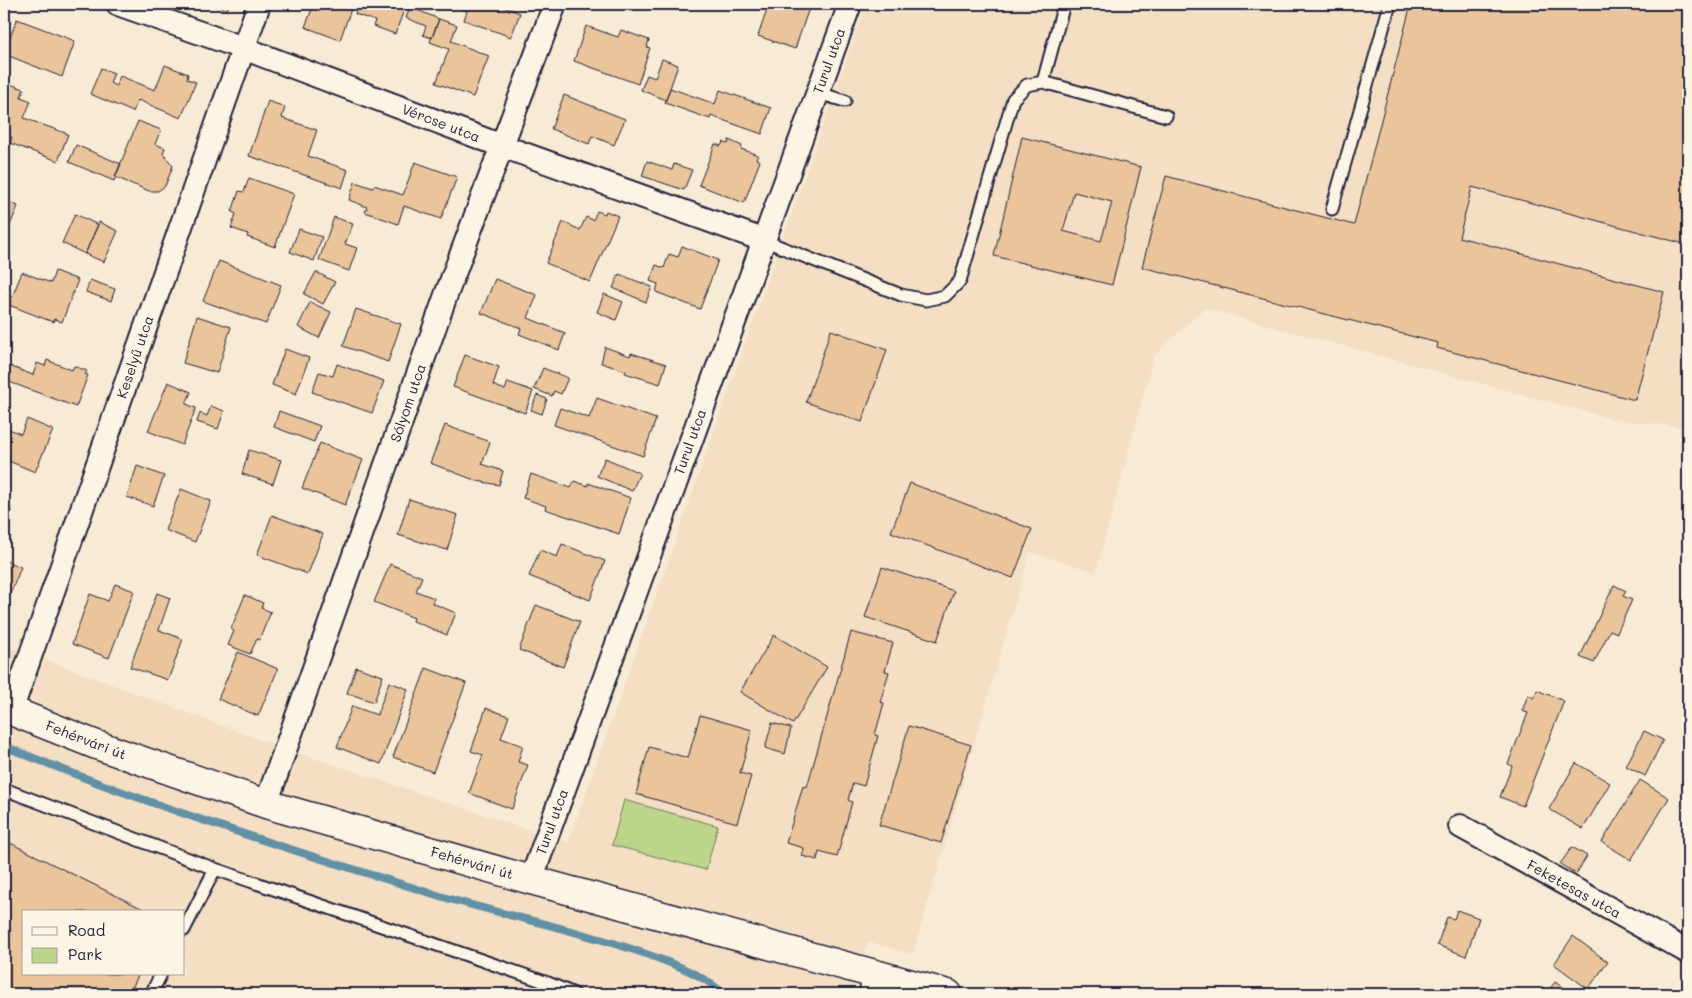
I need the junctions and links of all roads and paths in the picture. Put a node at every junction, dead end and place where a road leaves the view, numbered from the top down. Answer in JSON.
{"nodes":[{"id":1,"x":118,"y":4,"type":"edge"},
{"id":2,"x":260,"y":4,"type":"edge"},
{"id":3,"x":555,"y":4,"type":"edge"},
{"id":4,"x":850,"y":4,"type":"edge"},
{"id":5,"x":1064,"y":4,"type":"edge"},
{"id":6,"x":1390,"y":4,"type":"edge"},
{"id":7,"x":243,"y":48,"type":"junction"},
{"id":8,"x":1043,"y":82,"type":"junction"},
{"id":9,"x":818,"y":93,"type":"junction"},
{"id":10,"x":845,"y":101,"type":"dead end"},
{"id":11,"x":1166,"y":116,"type":"dead end"},
{"id":12,"x":502,"y":146,"type":"junction"},
{"id":13,"x":1332,"y":209,"type":"dead end"},
{"id":14,"x":763,"y":240,"type":"junction"},
{"id":15,"x":8,"y":709,"type":"edge"},
{"id":16,"x":4,"y":789,"type":"edge"},
{"id":17,"x":266,"y":804,"type":"junction"},
{"id":18,"x":1460,"y":826,"type":"dead end"},
{"id":19,"x":215,"y":869,"type":"junction"},
{"id":20,"x":531,"y":880,"type":"junction"},
{"id":21,"x":185,"y":928,"type":"edge"},
{"id":22,"x":1688,"y":952,"type":"edge"},
{"id":23,"x":160,"y":976,"type":"edge"},
{"id":24,"x":548,"y":983,"type":"junction"},
{"id":25,"x":876,"y":985,"type":"edge"},
{"id":26,"x":151,"y":994,"type":"edge"},
{"id":27,"x":542,"y":994,"type":"edge"},
{"id":28,"x":574,"y":994,"type":"edge"},
{"id":29,"x":948,"y":994,"type":"edge"}],
"edges":[{"from":1,"to":7,"type":"street","name":"Vércse utca"},
{"from":2,"to":7,"type":"street","name":"Keselyű utca"},
{"from":3,"to":12,"type":"street","name":"Sólyom utca"},
{"from":4,"to":9,"type":"street","name":"Turul utca"},
{"from":5,"to":8,"type":"lane"},
{"from":6,"to":13,"type":"lane"},
{"from":7,"to":12,"type":"street","name":"Vércse utca"},
{"from":7,"to":15,"type":"street","name":"Keselyű utca"},
{"from":8,"to":11,"type":"lane"},
{"from":8,"to":14,"type":"lane"},
{"from":9,"to":10,"type":"lane"},
{"from":9,"to":14,"type":"street","name":"Turul utca"},
{"from":12,"to":14,"type":"street","name":"Vércse utca"},
{"from":12,"to":17,"type":"street","name":"Sólyom utca"},
{"from":14,"to":20,"type":"street","name":"Turul utca"},
{"from":15,"to":17,"type":"main road","name":"Fehérvári út"},
{"from":16,"to":19,"type":"lane"},
{"from":17,"to":20,"type":"main road","name":"Fehérvári út"},
{"from":18,"to":22,"type":"street","name":"Feketesas utca"},
{"from":19,"to":21,"type":"lane"},
{"from":19,"to":24,"type":"lane"},
{"from":20,"to":25,"type":"main road","name":"Fehérvári út"},
{"from":23,"to":26,"type":"lane"},
{"from":24,"to":27,"type":"lane"},
{"from":24,"to":28,"type":"lane"},
{"from":25,"to":29,"type":"main road","name":"Fehérvári út"}]}
